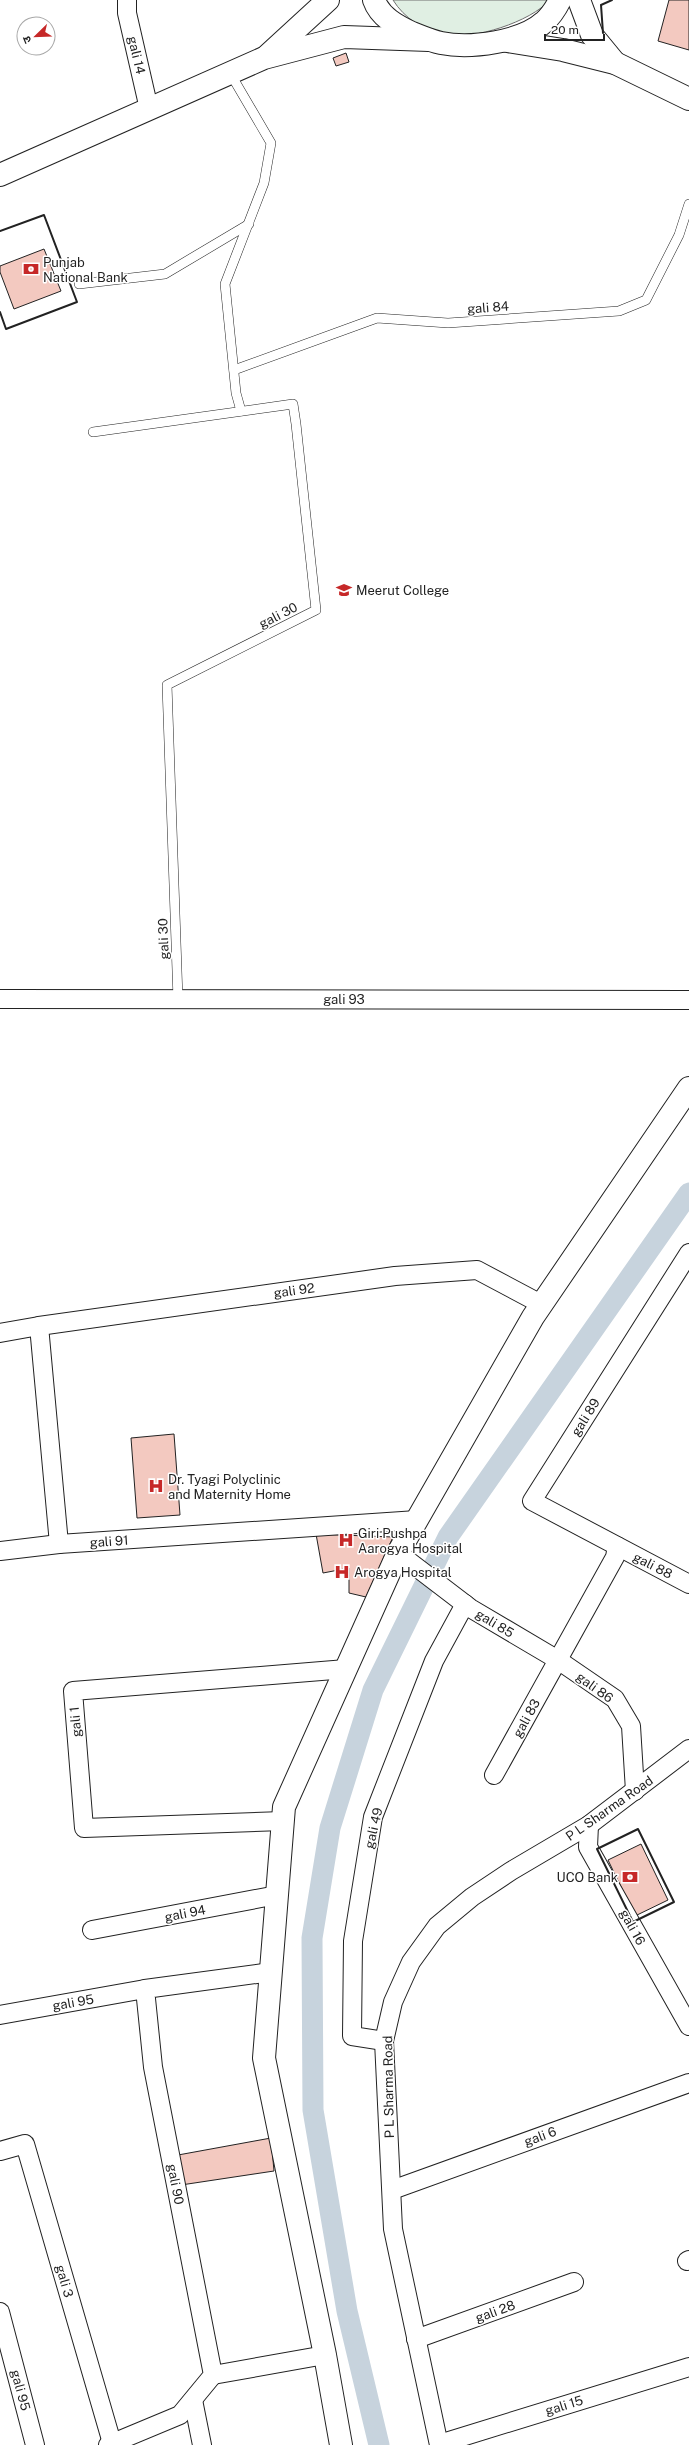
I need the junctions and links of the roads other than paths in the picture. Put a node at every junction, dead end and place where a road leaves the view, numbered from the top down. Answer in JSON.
{"nodes":[{"id":1,"x":127,"y":0,"type":"edge"},
{"id":2,"x":328,"y":0,"type":"edge"},
{"id":3,"x":374,"y":0,"type":"edge"},
{"id":4,"x":560,"y":0,"type":"edge"},
{"id":5,"x":584,"y":2,"type":"edge"},
{"id":6,"x":429,"y":40,"type":"junction"},
{"id":7,"x":503,"y":40,"type":"junction"},
{"id":8,"x":264,"y":58,"type":"junction"},
{"id":9,"x":615,"y":63,"type":"junction"},
{"id":10,"x":230,"y":73,"type":"junction"},
{"id":11,"x":689,"y":99,"type":"edge"},
{"id":12,"x":149,"y":109,"type":"junction"},
{"id":13,"x":0,"y":175,"type":"edge"},
{"id":14,"x":689,"y":204,"type":"edge"},
{"id":15,"x":249,"y":224,"type":"junction"},
{"id":16,"x":80,"y":284,"type":"dead end"},
{"id":17,"x":234,"y":370,"type":"junction"},
{"id":18,"x":242,"y":411,"type":"junction"},
{"id":19,"x":93,"y":432,"type":"dead end"},
{"id":20,"x":0,"y":999,"type":"edge"},
{"id":21,"x":178,"y":999,"type":"junction"},
{"id":22,"x":689,"y":1000,"type":"edge"},
{"id":23,"x":689,"y":1088,"type":"edge"},
{"id":24,"x":689,"y":1253,"type":"edge"},
{"id":25,"x":541,"y":1304,"type":"junction"},
{"id":26,"x":39,"y":1326,"type":"junction"},
{"id":27,"x":0,"y":1333,"type":"edge"},
{"id":28,"x":417,"y":1520,"type":"junction"},
{"id":29,"x":59,"y":1544,"type":"junction"},
{"id":30,"x":617,"y":1546,"type":"junction"},
{"id":31,"x":0,"y":1551,"type":"edge"},
{"id":32,"x":400,"y":1555,"type":"junction"},
{"id":33,"x":689,"y":1584,"type":"edge"},
{"id":34,"x":465,"y":1604,"type":"junction"},
{"id":35,"x":558,"y":1660,"type":"junction"},
{"id":36,"x":346,"y":1669,"type":"junction"},
{"id":37,"x":689,"y":1749,"type":"edge"},
{"id":38,"x":494,"y":1775,"type":"dead end"},
{"id":39,"x":635,"y":1790,"type":"junction"},
{"id":40,"x":283,"y":1821,"type":"junction"},
{"id":41,"x":589,"y":1825,"type":"junction"},
{"id":42,"x":277,"y":1895,"type":"junction"},
{"id":43,"x":92,"y":1930,"type":"dead end"},
{"id":44,"x":271,"y":1972,"type":"junction"},
{"id":45,"x":145,"y":1989,"type":"junction"},
{"id":46,"x":0,"y":2015,"type":"edge"},
{"id":47,"x":689,"y":2026,"type":"edge"},
{"id":48,"x":384,"y":2040,"type":"junction"},
{"id":49,"x":689,"y":2083,"type":"edge"},
{"id":50,"x":0,"y":2151,"type":"edge"},
{"id":51,"x":392,"y":2190,"type":"junction"},
{"id":52,"x":574,"y":2282,"type":"dead end"},
{"id":53,"x":0,"y":2312,"type":"edge"},
{"id":54,"x":416,"y":2339,"type":"junction"},
{"id":55,"x":325,"y":2355,"type":"junction"},
{"id":56,"x":689,"y":2366,"type":"edge"},
{"id":57,"x":214,"y":2375,"type":"junction"},
{"id":58,"x":193,"y":2400,"type":"junction"},
{"id":59,"x":110,"y":2444,"type":"edge"},
{"id":60,"x":35,"y":2445,"type":"edge"},
{"id":61,"x":202,"y":2445,"type":"edge"},
{"id":62,"x":341,"y":2445,"type":"edge"},
{"id":63,"x":439,"y":2445,"type":"edge"}],
"edges":[{"from":1,"to":12,"type":"street","name":"gali 14"},
{"from":2,"to":8,"type":"street"},
{"from":3,"to":6,"type":"street"},
{"from":4,"to":7,"type":"street"},
{"from":5,"to":9,"type":"street"},
{"from":6,"to":7,"type":"street"},
{"from":6,"to":8,"type":"street"},
{"from":7,"to":9,"type":"street"},
{"from":8,"to":10,"type":"street"},
{"from":9,"to":11,"type":"street"},
{"from":10,"to":12,"type":"street"},
{"from":10,"to":15,"type":"lane"},
{"from":12,"to":13,"type":"street"},
{"from":14,"to":17,"type":"lane","name":"gali 84"},
{"from":15,"to":16,"type":"lane"},
{"from":15,"to":17,"type":"lane"},
{"from":17,"to":18,"type":"lane"},
{"from":18,"to":19,"type":"lane","name":"gali 30"},
{"from":18,"to":21,"type":"lane","name":"gali 30"},
{"from":20,"to":21,"type":"street","name":"gali 93"},
{"from":21,"to":22,"type":"street","name":"gali 93"},
{"from":23,"to":25,"type":"street"},
{"from":24,"to":30,"type":"street","name":"gali 89"},
{"from":25,"to":26,"type":"street","name":"gali 92"},
{"from":25,"to":28,"type":"street"},
{"from":26,"to":27,"type":"street"},
{"from":26,"to":29,"type":"street"},
{"from":28,"to":29,"type":"street","name":"gali 91"},
{"from":28,"to":32,"type":"street"},
{"from":29,"to":31,"type":"street","name":"gali 91"},
{"from":30,"to":33,"type":"street","name":"gali 88"},
{"from":30,"to":35,"type":"street","name":"gali 83"},
{"from":32,"to":34,"type":"street","name":"gali 85"},
{"from":32,"to":36,"type":"street"},
{"from":34,"to":35,"type":"street","name":"gali 85"},
{"from":34,"to":48,"type":"street","name":"gali 49"},
{"from":35,"to":38,"type":"street","name":"gali 83"},
{"from":35,"to":39,"type":"street","name":"gali 86"},
{"from":36,"to":40,"type":"street"},
{"from":36,"to":40,"type":"street","name":"gali 1"},
{"from":37,"to":39,"type":"street","name":"P L Sharma Road"},
{"from":39,"to":41,"type":"street","name":"P L Sharma Road"},
{"from":40,"to":42,"type":"street"},
{"from":41,"to":47,"type":"street","name":"gali 16"},
{"from":41,"to":48,"type":"street","name":"P L Sharma Road"},
{"from":42,"to":43,"type":"street","name":"gali 94"},
{"from":42,"to":44,"type":"street"},
{"from":44,"to":45,"type":"street"},
{"from":44,"to":55,"type":"street"},
{"from":45,"to":46,"type":"street","name":"gali 95"},
{"from":45,"to":57,"type":"street","name":"gali 90"},
{"from":48,"to":51,"type":"street","name":"P L Sharma Road"},
{"from":49,"to":51,"type":"street","name":"gali 6"},
{"from":50,"to":59,"type":"street","name":"gali 3"},
{"from":51,"to":54,"type":"street","name":"P L Sharma Road"},
{"from":52,"to":54,"type":"street","name":"gali 28"},
{"from":53,"to":60,"type":"street","name":"gali 95"},
{"from":54,"to":63,"type":"street","name":"P L Sharma Road"},
{"from":55,"to":57,"type":"street"},
{"from":55,"to":62,"type":"street"},
{"from":56,"to":63,"type":"street","name":"gali 15"},
{"from":57,"to":58,"type":"street"},
{"from":58,"to":59,"type":"street"},
{"from":58,"to":61,"type":"street"}]}
